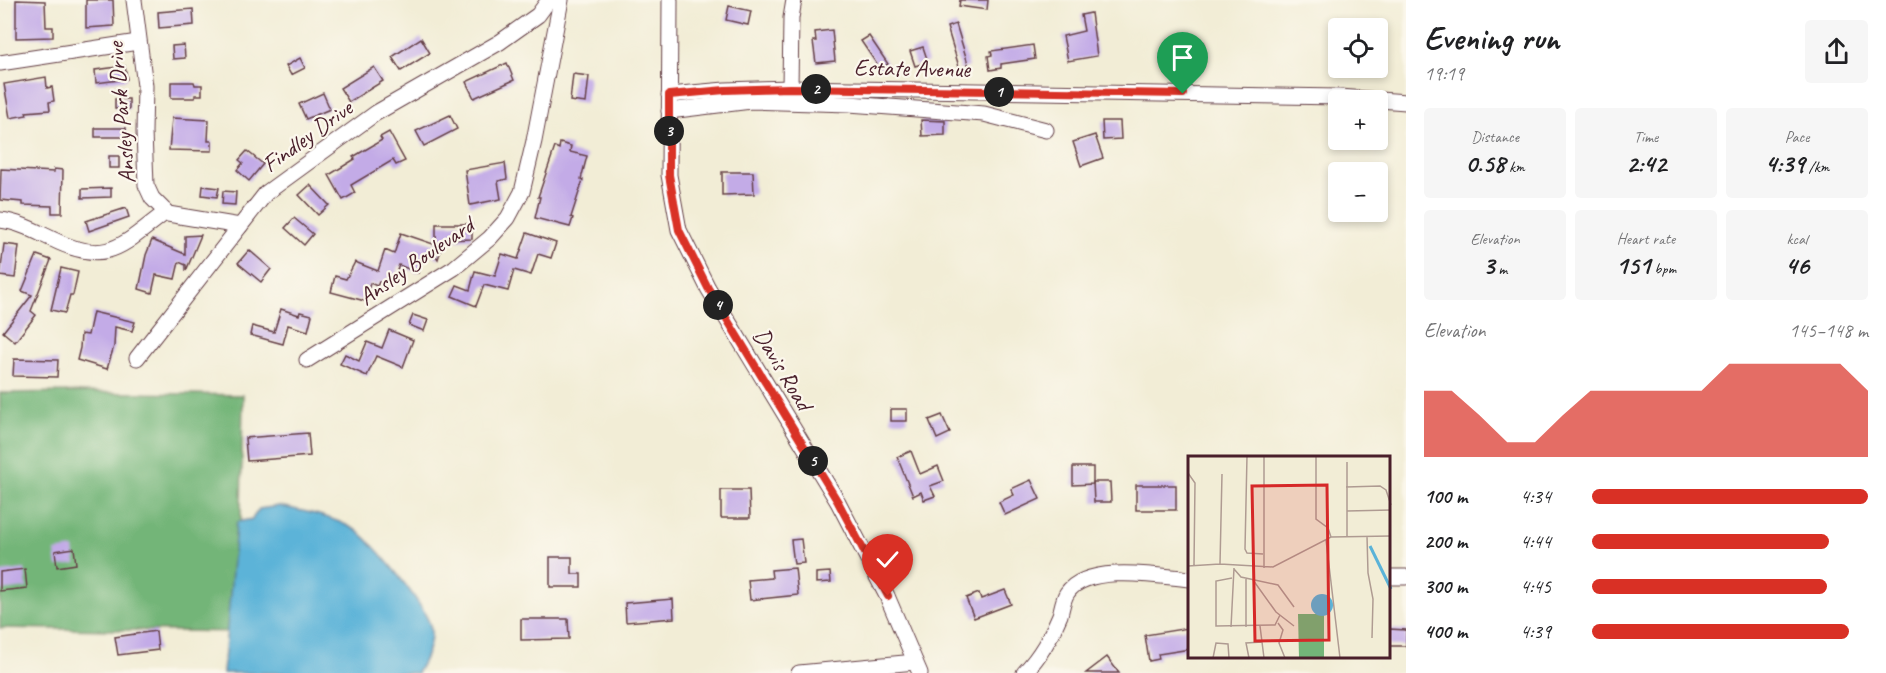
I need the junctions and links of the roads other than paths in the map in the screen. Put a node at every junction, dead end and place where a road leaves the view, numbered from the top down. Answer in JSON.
{"nodes":[{"id":1,"x":134,"y":0,"type":"edge"},
{"id":2,"x":549,"y":0,"type":"edge"},
{"id":3,"x":561,"y":0,"type":"edge"},
{"id":4,"x":670,"y":0,"type":"edge"},
{"id":5,"x":794,"y":0,"type":"edge"},
{"id":6,"x":138,"y":42,"type":"junction"},
{"id":7,"x":0,"y":63,"type":"edge"},
{"id":8,"x":790,"y":88,"type":"junction"},
{"id":9,"x":1406,"y":102,"type":"edge"},
{"id":10,"x":669,"y":103,"type":"junction"},
{"id":11,"x":1046,"y":130,"type":"dead end"},
{"id":12,"x":166,"y":212,"type":"junction"},
{"id":13,"x":0,"y":220,"type":"edge"},
{"id":14,"x":240,"y":226,"type":"junction"},
{"id":15,"x":137,"y":358,"type":"dead end"},
{"id":16,"x":307,"y":360,"type":"dead end"},
{"id":17,"x":1188,"y":579,"type":"edge"},
{"id":18,"x":917,"y":667,"type":"edge"},
{"id":19,"x":799,"y":673,"type":"edge"},
{"id":20,"x":1024,"y":673,"type":"edge"}],
"edges":[{"from":1,"to":6,"type":"street","name":"Ansley Park Drive"},
{"from":2,"to":14,"type":"street","name":"Findley Drive"},
{"from":3,"to":16,"type":"street","name":"Ansley Boulevard"},
{"from":4,"to":10,"type":"street","name":"Davis Road"},
{"from":5,"to":8,"type":"street"},
{"from":6,"to":7,"type":"street"},
{"from":6,"to":12,"type":"street","name":"Ansley Park Drive"},
{"from":8,"to":9,"type":"street","name":"Estate Avenue"},
{"from":8,"to":10,"type":"street","name":"Estate Avenue"},
{"from":10,"to":11,"type":"street"},
{"from":10,"to":18,"type":"street","name":"Davis Road"},
{"from":12,"to":13,"type":"street"},
{"from":12,"to":14,"type":"street"},
{"from":14,"to":15,"type":"street","name":"Findley Drive"},
{"from":17,"to":20,"type":"street"},
{"from":18,"to":19,"type":"street"}]}
